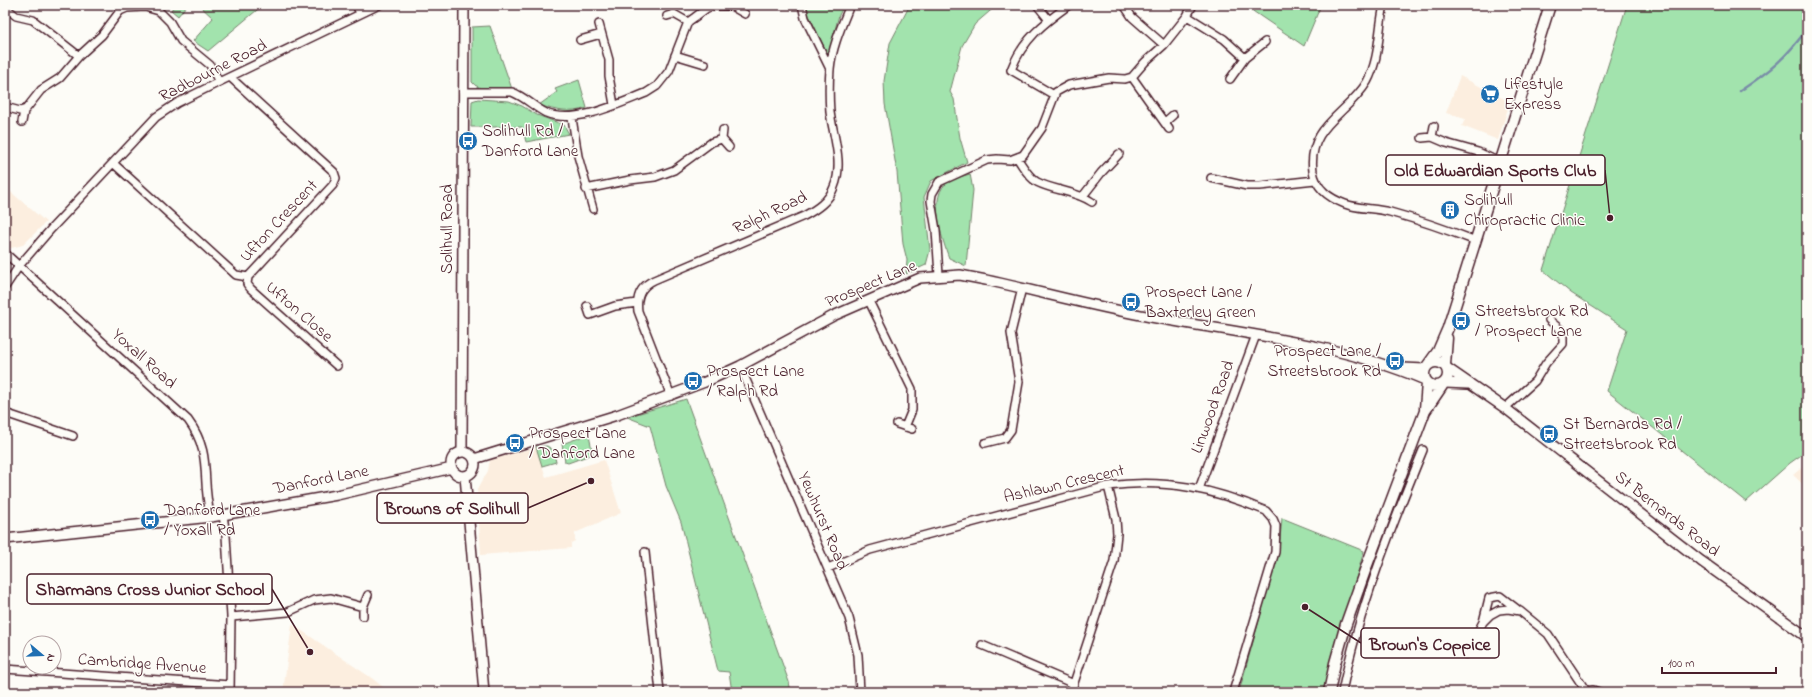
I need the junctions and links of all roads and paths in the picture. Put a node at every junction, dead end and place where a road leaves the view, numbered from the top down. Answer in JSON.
{"nodes":[{"id":1,"x":356,"y":5,"type":"edge"},
{"id":2,"x":379,"y":5,"type":"edge"},
{"id":3,"x":464,"y":5,"type":"edge"},
{"id":4,"x":731,"y":5,"type":"edge"},
{"id":5,"x":802,"y":5,"type":"edge"},
{"id":6,"x":850,"y":5,"type":"edge"},
{"id":7,"x":1038,"y":5,"type":"edge"},
{"id":8,"x":1069,"y":5,"type":"edge"},
{"id":9,"x":1124,"y":5,"type":"edge"},
{"id":10,"x":1193,"y":5,"type":"edge"},
{"id":11,"x":1384,"y":5,"type":"edge"},
{"id":12,"x":1550,"y":5,"type":"edge"},
{"id":13,"x":5,"y":7,"type":"edge"},
{"id":14,"x":360,"y":14,"type":"junction"},
{"id":15,"x":745,"y":14,"type":"dead end"},
{"id":16,"x":667,"y":16,"type":"dead end"},
{"id":17,"x":1187,"y":16,"type":"junction"},
{"id":18,"x":1049,"y":20,"type":"junction"},
{"id":19,"x":688,"y":22,"type":"junction"},
{"id":20,"x":598,"y":24,"type":"dead end"},
{"id":21,"x":601,"y":34,"type":"junction"},
{"id":22,"x":580,"y":40,"type":"dead end"},
{"id":23,"x":1264,"y":42,"type":"dead end"},
{"id":24,"x":1164,"y":45,"type":"junction"},
{"id":25,"x":675,"y":55,"type":"junction"},
{"id":26,"x":79,"y":56,"type":"junction"},
{"id":27,"x":1245,"y":58,"type":"junction"},
{"id":28,"x":705,"y":64,"type":"dead end"},
{"id":29,"x":830,"y":69,"type":"junction"},
{"id":30,"x":230,"y":77,"type":"junction"},
{"id":31,"x":1132,"y":77,"type":"junction"},
{"id":32,"x":1230,"y":79,"type":"dead end"},
{"id":33,"x":219,"y":82,"type":"junction"},
{"id":34,"x":463,"y":92,"type":"junction"},
{"id":35,"x":1054,"y":95,"type":"junction"},
{"id":36,"x":614,"y":105,"type":"junction"},
{"id":37,"x":5,"y":107,"type":"edge"},
{"id":38,"x":24,"y":110,"type":"junction"},
{"id":39,"x":1173,"y":115,"type":"dead end"},
{"id":40,"x":572,"y":118,"type":"junction"},
{"id":41,"x":22,"y":122,"type":"dead end"},
{"id":42,"x":1165,"y":122,"type":"junction"},
{"id":43,"x":1434,"y":126,"type":"dead end"},
{"id":44,"x":1169,"y":129,"type":"dead end"},
{"id":45,"x":723,"y":130,"type":"dead end"},
{"id":46,"x":1432,"y":137,"type":"junction"},
{"id":47,"x":1422,"y":138,"type":"dead end"},
{"id":48,"x":722,"y":139,"type":"junction"},
{"id":49,"x":729,"y":146,"type":"dead end"},
{"id":50,"x":1119,"y":154,"type":"dead end"},
{"id":51,"x":1017,"y":158,"type":"junction"},
{"id":52,"x":113,"y":163,"type":"junction"},
{"id":53,"x":1500,"y":163,"type":"junction"},
{"id":54,"x":1211,"y":178,"type":"dead end"},
{"id":55,"x":1315,"y":180,"type":"junction"},
{"id":56,"x":586,"y":189,"type":"junction"},
{"id":57,"x":1083,"y":196,"type":"junction"},
{"id":58,"x":1092,"y":202,"type":"dead end"},
{"id":59,"x":593,"y":208,"type":"dead end"},
{"id":60,"x":1476,"y":241,"type":"junction"},
{"id":61,"x":5,"y":253,"type":"edge"},
{"id":62,"x":19,"y":266,"type":"junction"},
{"id":63,"x":939,"y":276,"type":"junction"},
{"id":64,"x":248,"y":277,"type":"junction"},
{"id":65,"x":5,"y":287,"type":"edge"},
{"id":66,"x":1022,"y":288,"type":"junction"},
{"id":67,"x":869,"y":301,"type":"junction"},
{"id":68,"x":637,"y":303,"type":"junction"},
{"id":69,"x":587,"y":306,"type":"dead end"},
{"id":70,"x":1548,"y":320,"type":"dead end"},
{"id":71,"x":1448,"y":328,"type":"junction"},
{"id":72,"x":1256,"y":335,"type":"junction"},
{"id":73,"x":337,"y":366,"type":"dead end"},
{"id":74,"x":740,"y":366,"type":"junction"},
{"id":75,"x":1446,"y":366,"type":"junction"},
{"id":76,"x":1395,"y":367,"type":"junction"},
{"id":77,"x":1427,"y":367,"type":"junction"},
{"id":78,"x":1426,"y":382,"type":"junction"},
{"id":79,"x":1444,"y":384,"type":"junction"},
{"id":80,"x":1471,"y":385,"type":"junction"},
{"id":81,"x":671,"y":396,"type":"junction"},
{"id":82,"x":1505,"y":408,"type":"junction"},
{"id":83,"x":1425,"y":411,"type":"junction"},
{"id":84,"x":5,"y":413,"type":"edge"},
{"id":85,"x":897,"y":424,"type":"dead end"},
{"id":86,"x":73,"y":436,"type":"dead end"},
{"id":87,"x":985,"y":443,"type":"dead end"},
{"id":88,"x":1423,"y":450,"type":"dead end"},
{"id":89,"x":462,"y":452,"type":"junction"},
{"id":90,"x":474,"y":459,"type":"junction"},
{"id":91,"x":452,"y":468,"type":"junction"},
{"id":92,"x":465,"y":476,"type":"junction"},
{"id":93,"x":1398,"y":484,"type":"junction"},
{"id":94,"x":1108,"y":486,"type":"junction"},
{"id":95,"x":1408,"y":487,"type":"junction"},
{"id":96,"x":1199,"y":489,"type":"junction"},
{"id":97,"x":223,"y":515,"type":"junction"},
{"id":98,"x":211,"y":516,"type":"junction"},
{"id":99,"x":5,"y":538,"type":"edge"},
{"id":100,"x":645,"y":552,"type":"dead end"},
{"id":101,"x":828,"y":568,"type":"junction"},
{"id":102,"x":368,"y":595,"type":"dead end"},
{"id":103,"x":363,"y":607,"type":"junction"},
{"id":104,"x":1520,"y":611,"type":"junction"},
{"id":105,"x":363,"y":616,"type":"dead end"},
{"id":106,"x":231,"y":617,"type":"junction"},
{"id":107,"x":1483,"y":622,"type":"junction"},
{"id":108,"x":1807,"y":636,"type":"edge"},
{"id":109,"x":1460,"y":642,"type":"dead end"},
{"id":110,"x":982,"y":645,"type":"dead end"},
{"id":111,"x":1470,"y":647,"type":"junction"},
{"id":112,"x":1466,"y":654,"type":"dead end"},
{"id":113,"x":5,"y":669,"type":"edge"},
{"id":114,"x":1074,"y":684,"type":"junction"},
{"id":115,"x":230,"y":689,"type":"edge"},
{"id":116,"x":1585,"y":691,"type":"edge"},
{"id":117,"x":484,"y":692,"type":"edge"},
{"id":118,"x":660,"y":692,"type":"edge"},
{"id":119,"x":860,"y":692,"type":"edge"},
{"id":120,"x":1071,"y":692,"type":"edge"},
{"id":121,"x":1233,"y":692,"type":"edge"},
{"id":122,"x":1330,"y":692,"type":"edge"},
{"id":123,"x":1342,"y":692,"type":"edge"},
{"id":124,"x":1599,"y":692,"type":"edge"}],
"edges":[{"from":1,"to":14,"type":"street"},
{"from":2,"to":14,"type":"street","name":"Radbourne Road"},
{"from":3,"to":34,"type":"street","name":"Solihull Road"},
{"from":4,"to":15,"type":"street"},
{"from":4,"to":19,"type":"street"},
{"from":5,"to":29,"type":"street"},
{"from":6,"to":29,"type":"street","name":"Ralph Road"},
{"from":7,"to":18,"type":"street"},
{"from":8,"to":18,"type":"street"},
{"from":9,"to":24,"type":"street"},
{"from":10,"to":17,"type":"street"},
{"from":11,"to":55,"type":"street"},
{"from":12,"to":53,"type":"main road"},
{"from":13,"to":26,"type":"street"},
{"from":14,"to":30,"type":"street","name":"Radbourne Road"},
{"from":16,"to":19,"type":"street"},
{"from":17,"to":24,"type":"street"},
{"from":17,"to":27,"type":"street"},
{"from":18,"to":35,"type":"street"},
{"from":19,"to":25,"type":"street"},
{"from":20,"to":21,"type":"street"},
{"from":21,"to":22,"type":"street"},
{"from":21,"to":36,"type":"street"},
{"from":23,"to":27,"type":"street"},
{"from":24,"to":31,"type":"street"},
{"from":25,"to":28,"type":"street"},
{"from":25,"to":36,"type":"street"},
{"from":26,"to":33,"type":"street"},
{"from":26,"to":38,"type":"street"},
{"from":27,"to":32,"type":"street"},
{"from":29,"to":68,"type":"street","name":"Ralph Road"},
{"from":30,"to":33,"type":"street","name":"Radbourne Road"},
{"from":30,"to":64,"type":"street","name":"Ufton Crescent"},
{"from":31,"to":35,"type":"street"},
{"from":31,"to":42,"type":"street"},
{"from":33,"to":52,"type":"street","name":"Radbourne Road"},
{"from":34,"to":40,"type":"street"},
{"from":34,"to":89,"type":"street","name":"Solihull Road"},
{"from":35,"to":51,"type":"street"},
{"from":36,"to":40,"type":"street"},
{"from":37,"to":38,"type":"street"},
{"from":38,"to":41,"type":"street"},
{"from":39,"to":42,"type":"street"},
{"from":40,"to":56,"type":"street"},
{"from":42,"to":44,"type":"street"},
{"from":43,"to":46,"type":"street"},
{"from":45,"to":48,"type":"street"},
{"from":46,"to":47,"type":"street"},
{"from":46,"to":53,"type":"street"},
{"from":48,"to":49,"type":"street"},
{"from":48,"to":56,"type":"street"},
{"from":50,"to":57,"type":"street"},
{"from":51,"to":57,"type":"street"},
{"from":51,"to":63,"type":"street"},
{"from":52,"to":62,"type":"street","name":"Radbourne Road"},
{"from":52,"to":64,"type":"street","name":"Ufton Crescent"},
{"from":53,"to":60,"type":"main road"},
{"from":54,"to":55,"type":"street"},
{"from":55,"to":60,"type":"street"},
{"from":56,"to":59,"type":"street"},
{"from":57,"to":58,"type":"street"},
{"from":60,"to":71,"type":"main road"},
{"from":61,"to":62,"type":"street","name":"Yoxall Road"},
{"from":62,"to":65,"type":"street","name":"Radbourne Road"},
{"from":62,"to":98,"type":"street","name":"Yoxall Road"},
{"from":63,"to":66,"type":"street","name":"Prospect Lane"},
{"from":63,"to":67,"type":"street","name":"Prospect Lane"},
{"from":64,"to":73,"type":"street","name":"Ufton Close"},
{"from":66,"to":72,"type":"street","name":"Prospect Lane"},
{"from":66,"to":87,"type":"street"},
{"from":67,"to":74,"type":"street","name":"Prospect Lane"},
{"from":67,"to":85,"type":"street"},
{"from":68,"to":69,"type":"street"},
{"from":68,"to":81,"type":"street"},
{"from":70,"to":82,"type":"street"},
{"from":71,"to":75,"type":"main road"},
{"from":71,"to":77,"type":"main road"},
{"from":72,"to":76,"type":"street","name":"Prospect Lane"},
{"from":72,"to":96,"type":"street","name":"Linwood Road"},
{"from":74,"to":81,"type":"street","name":"Prospect Lane"},
{"from":74,"to":101,"type":"street","name":"Yewhurst Road"},
{"from":75,"to":77,"type":"main road"},
{"from":75,"to":79,"type":"main road"},
{"from":75,"to":80,"type":"street","name":"St Bernards Road"},
{"from":76,"to":77,"type":"street","name":"Prospect Lane"},
{"from":76,"to":78,"type":"street","name":"Prospect Lane"},
{"from":77,"to":78,"type":"main road"},
{"from":78,"to":79,"type":"main road"},
{"from":78,"to":83,"type":"main road"},
{"from":79,"to":80,"type":"street","name":"St Bernards Road"},
{"from":79,"to":83,"type":"main road"},
{"from":80,"to":82,"type":"street","name":"St Bernards Road"},
{"from":81,"to":90,"type":"street","name":"Prospect Lane"},
{"from":82,"to":108,"type":"street","name":"St Bernards Road"},
{"from":83,"to":93,"type":"main road"},
{"from":84,"to":86,"type":"street"},
{"from":88,"to":95,"type":"street"},
{"from":89,"to":90,"type":"street"},
{"from":89,"to":91,"type":"street"},
{"from":90,"to":92,"type":"street"},
{"from":91,"to":92,"type":"street"},
{"from":91,"to":97,"type":"street","name":"Danford Lane"},
{"from":92,"to":117,"type":"street"},
{"from":93,"to":95,"type":"street"},
{"from":93,"to":122,"type":"main road"},
{"from":94,"to":96,"type":"street","name":"Ashlawn Crescent"},
{"from":94,"to":101,"type":"street","name":"Ashlawn Crescent"},
{"from":94,"to":114,"type":"street"},
{"from":95,"to":123,"type":"street"},
{"from":96,"to":121,"type":"street","name":"Ashlawn Crescent"},
{"from":97,"to":98,"type":"street","name":"Danford Lane"},
{"from":97,"to":106,"type":"street"},
{"from":98,"to":99,"type":"street","name":"Danford Lane"},
{"from":100,"to":118,"type":"street"},
{"from":101,"to":119,"type":"street","name":"Yewhurst Road"},
{"from":102,"to":103,"type":"street"},
{"from":103,"to":105,"type":"street"},
{"from":103,"to":106,"type":"street"},
{"from":104,"to":107,"type":"street"},
{"from":104,"to":107,"type":"street"},
{"from":104,"to":116,"type":"street"},
{"from":106,"to":115,"type":"street"},
{"from":107,"to":111,"type":"street"},
{"from":109,"to":111,"type":"street"},
{"from":110,"to":114,"type":"street"},
{"from":111,"to":112,"type":"street"},
{"from":113,"to":115,"type":"street","name":"Cambridge Avenue"},
{"from":114,"to":120,"type":"street"},
{"from":116,"to":124,"type":"street"}]}
